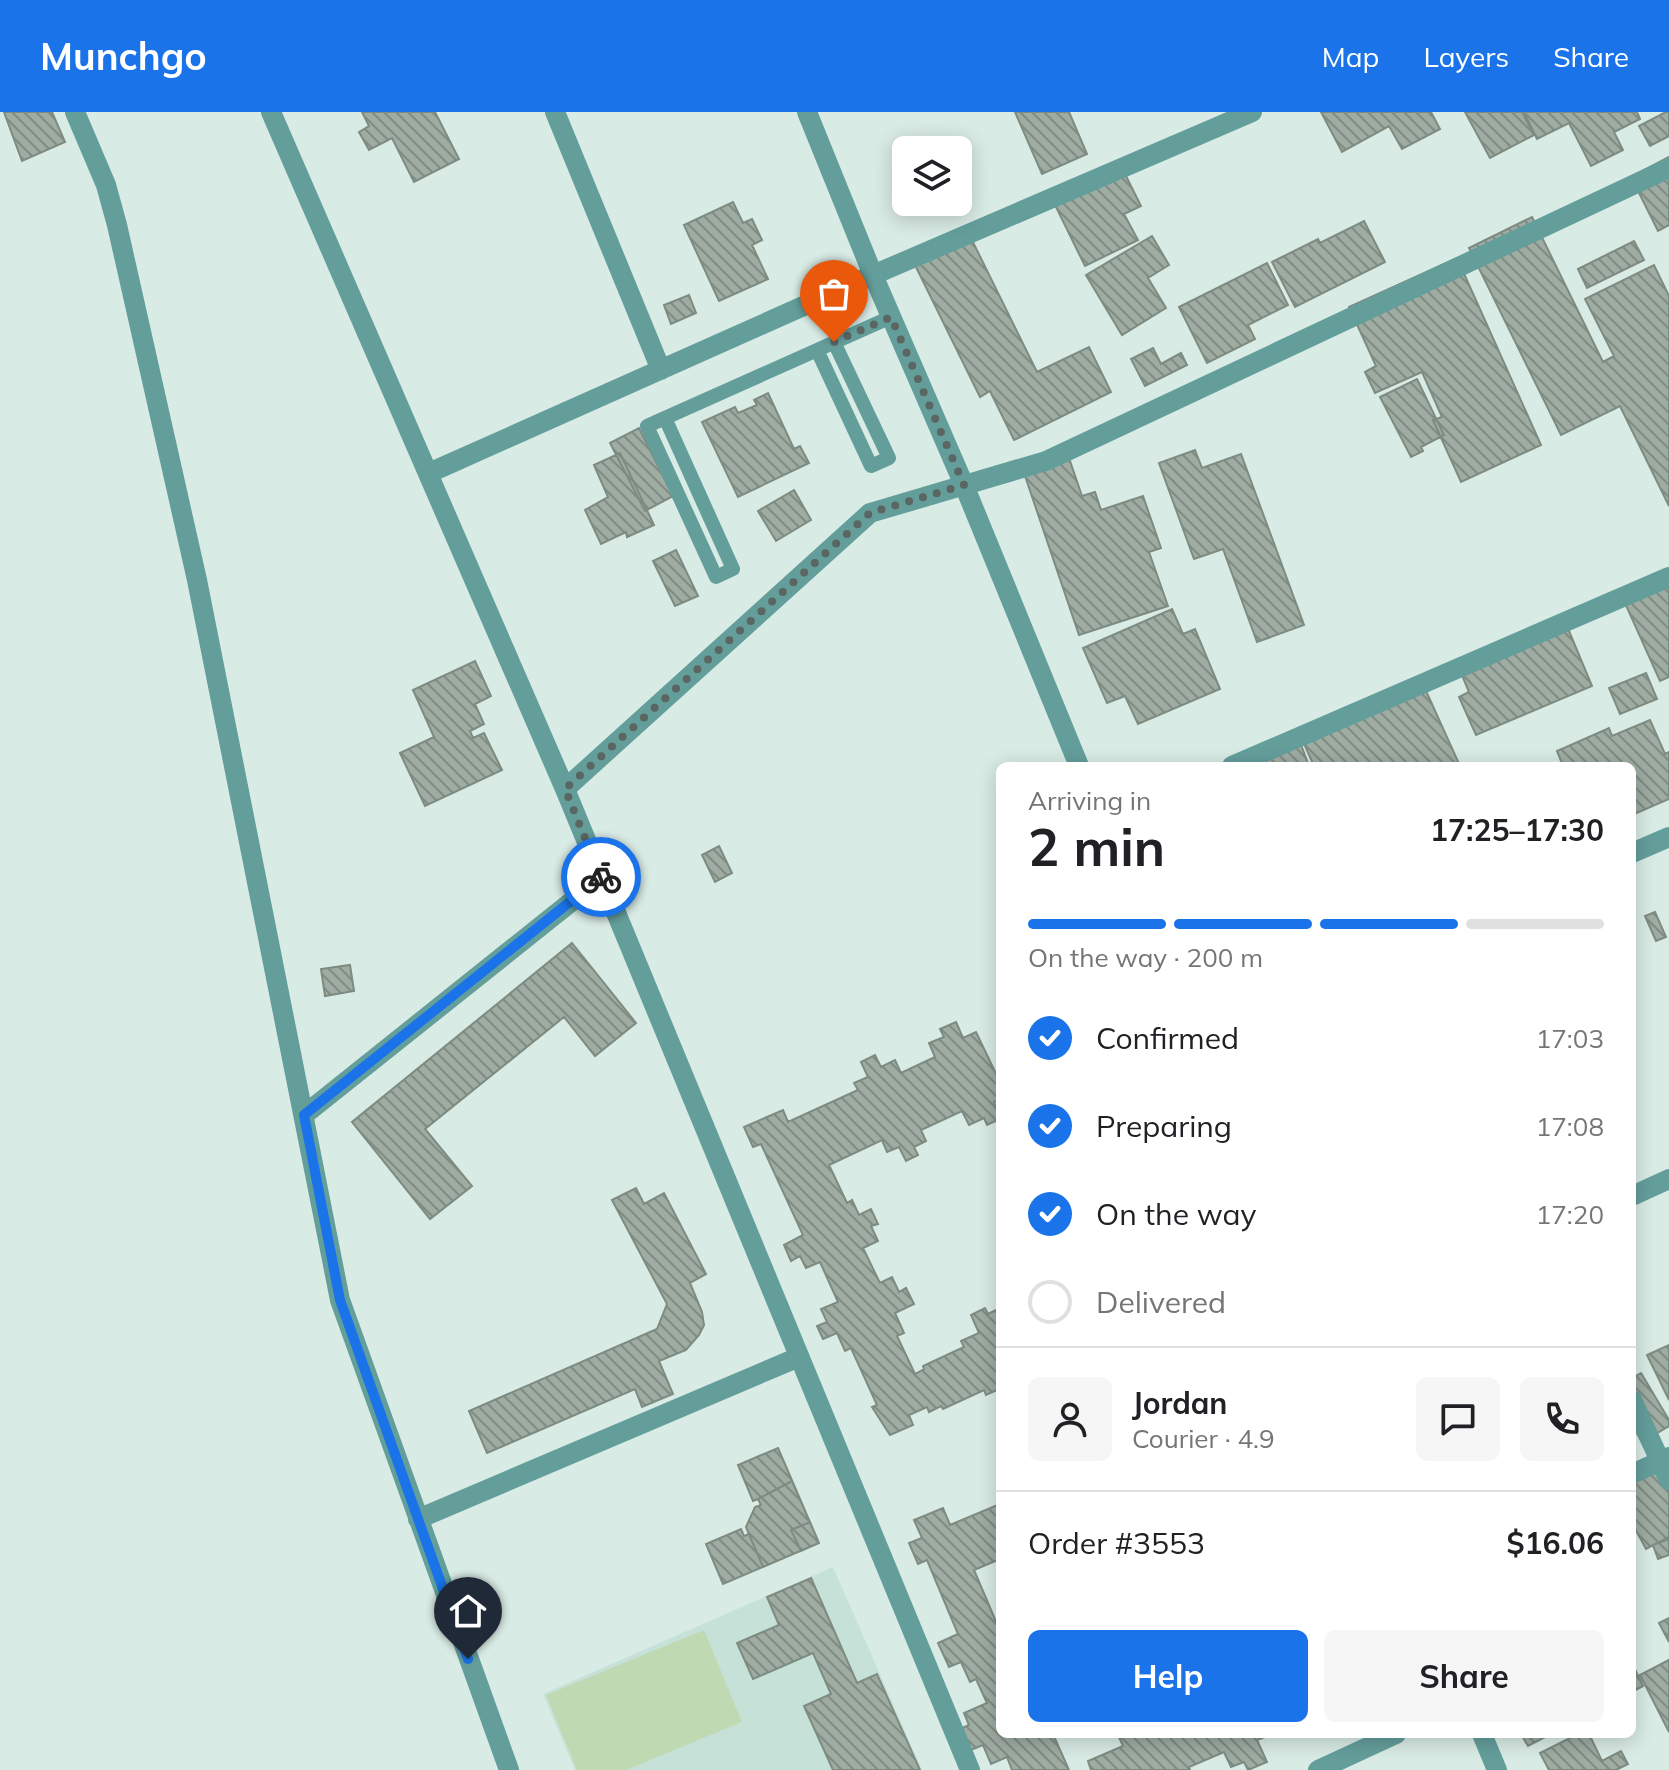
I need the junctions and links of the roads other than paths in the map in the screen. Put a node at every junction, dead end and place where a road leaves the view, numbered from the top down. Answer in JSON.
{"nodes":[{"id":1,"x":75,"y":112,"type":"edge"},
{"id":2,"x":271,"y":112,"type":"edge"},
{"id":3,"x":555,"y":112,"type":"edge"},
{"id":4,"x":807,"y":112,"type":"edge"},
{"id":5,"x":1252,"y":112,"type":"edge"},
{"id":6,"x":1669,"y":168,"type":"edge"},
{"id":7,"x":873,"y":275,"type":"junction"},
{"id":8,"x":891,"y":317,"type":"junction"},
{"id":9,"x":834,"y":342,"type":"junction"},
{"id":10,"x":817,"y":350,"type":"junction"},
{"id":11,"x":661,"y":370,"type":"junction"},
{"id":12,"x":665,"y":418,"type":"junction"},
{"id":13,"x":429,"y":473,"type":"junction"},
{"id":14,"x":964,"y":485,"type":"junction"},
{"id":15,"x":1669,"y":577,"type":"edge"},
{"id":16,"x":1077,"y":762,"type":"edge"},
{"id":17,"x":1241,"y":762,"type":"edge"},
{"id":18,"x":565,"y":789,"type":"junction"},
{"id":19,"x":1669,"y":837,"type":"edge"},
{"id":20,"x":1636,"y":851,"type":"edge"},
{"id":21,"x":601,"y":878,"type":"junction"},
{"id":22,"x":304,"y":1115,"type":"junction"},
{"id":23,"x":1669,"y":1179,"type":"edge"},
{"id":24,"x":1636,"y":1194,"type":"edge"},
{"id":25,"x":799,"y":1357,"type":"junction"},
{"id":26,"x":1636,"y":1408,"type":"edge"},
{"id":27,"x":1666,"y":1466,"type":"edge"},
{"id":28,"x":1636,"y":1473,"type":"edge"},
{"id":29,"x":418,"y":1519,"type":"junction"},
{"id":30,"x":1387,"y":1738,"type":"edge"},
{"id":31,"x":1484,"y":1738,"type":"edge"},
{"id":32,"x":509,"y":1770,"type":"edge"},
{"id":33,"x":970,"y":1770,"type":"edge"},
{"id":34,"x":1318,"y":1770,"type":"edge"},
{"id":35,"x":1497,"y":1770,"type":"edge"}],
"edges":[{"from":1,"to":22,"type":"street"},
{"from":2,"to":13,"type":"street"},
{"from":3,"to":11,"type":"street"},
{"from":4,"to":7,"type":"street"},
{"from":5,"to":7,"type":"street"},
{"from":6,"to":14,"type":"street"},
{"from":7,"to":8,"type":"street"},
{"from":7,"to":11,"type":"street"},
{"from":8,"to":9,"type":"lane"},
{"from":8,"to":14,"type":"street"},
{"from":9,"to":10,"type":"lane"},
{"from":9,"to":10,"type":"lane"},
{"from":10,"to":12,"type":"lane"},
{"from":11,"to":13,"type":"street"},
{"from":12,"to":12,"type":"lane"},
{"from":13,"to":18,"type":"street"},
{"from":14,"to":16,"type":"street"},
{"from":14,"to":18,"type":"street"},
{"from":15,"to":17,"type":"street"},
{"from":18,"to":21,"type":"street"},
{"from":19,"to":20,"type":"street"},
{"from":21,"to":22,"type":"street"},
{"from":21,"to":25,"type":"street"},
{"from":22,"to":29,"type":"street"},
{"from":23,"to":24,"type":"street"},
{"from":25,"to":29,"type":"street"},
{"from":25,"to":33,"type":"street"},
{"from":26,"to":27,"type":"street"},
{"from":27,"to":28,"type":"street"},
{"from":29,"to":32,"type":"street"},
{"from":30,"to":34,"type":"street"},
{"from":31,"to":35,"type":"street"}]}
